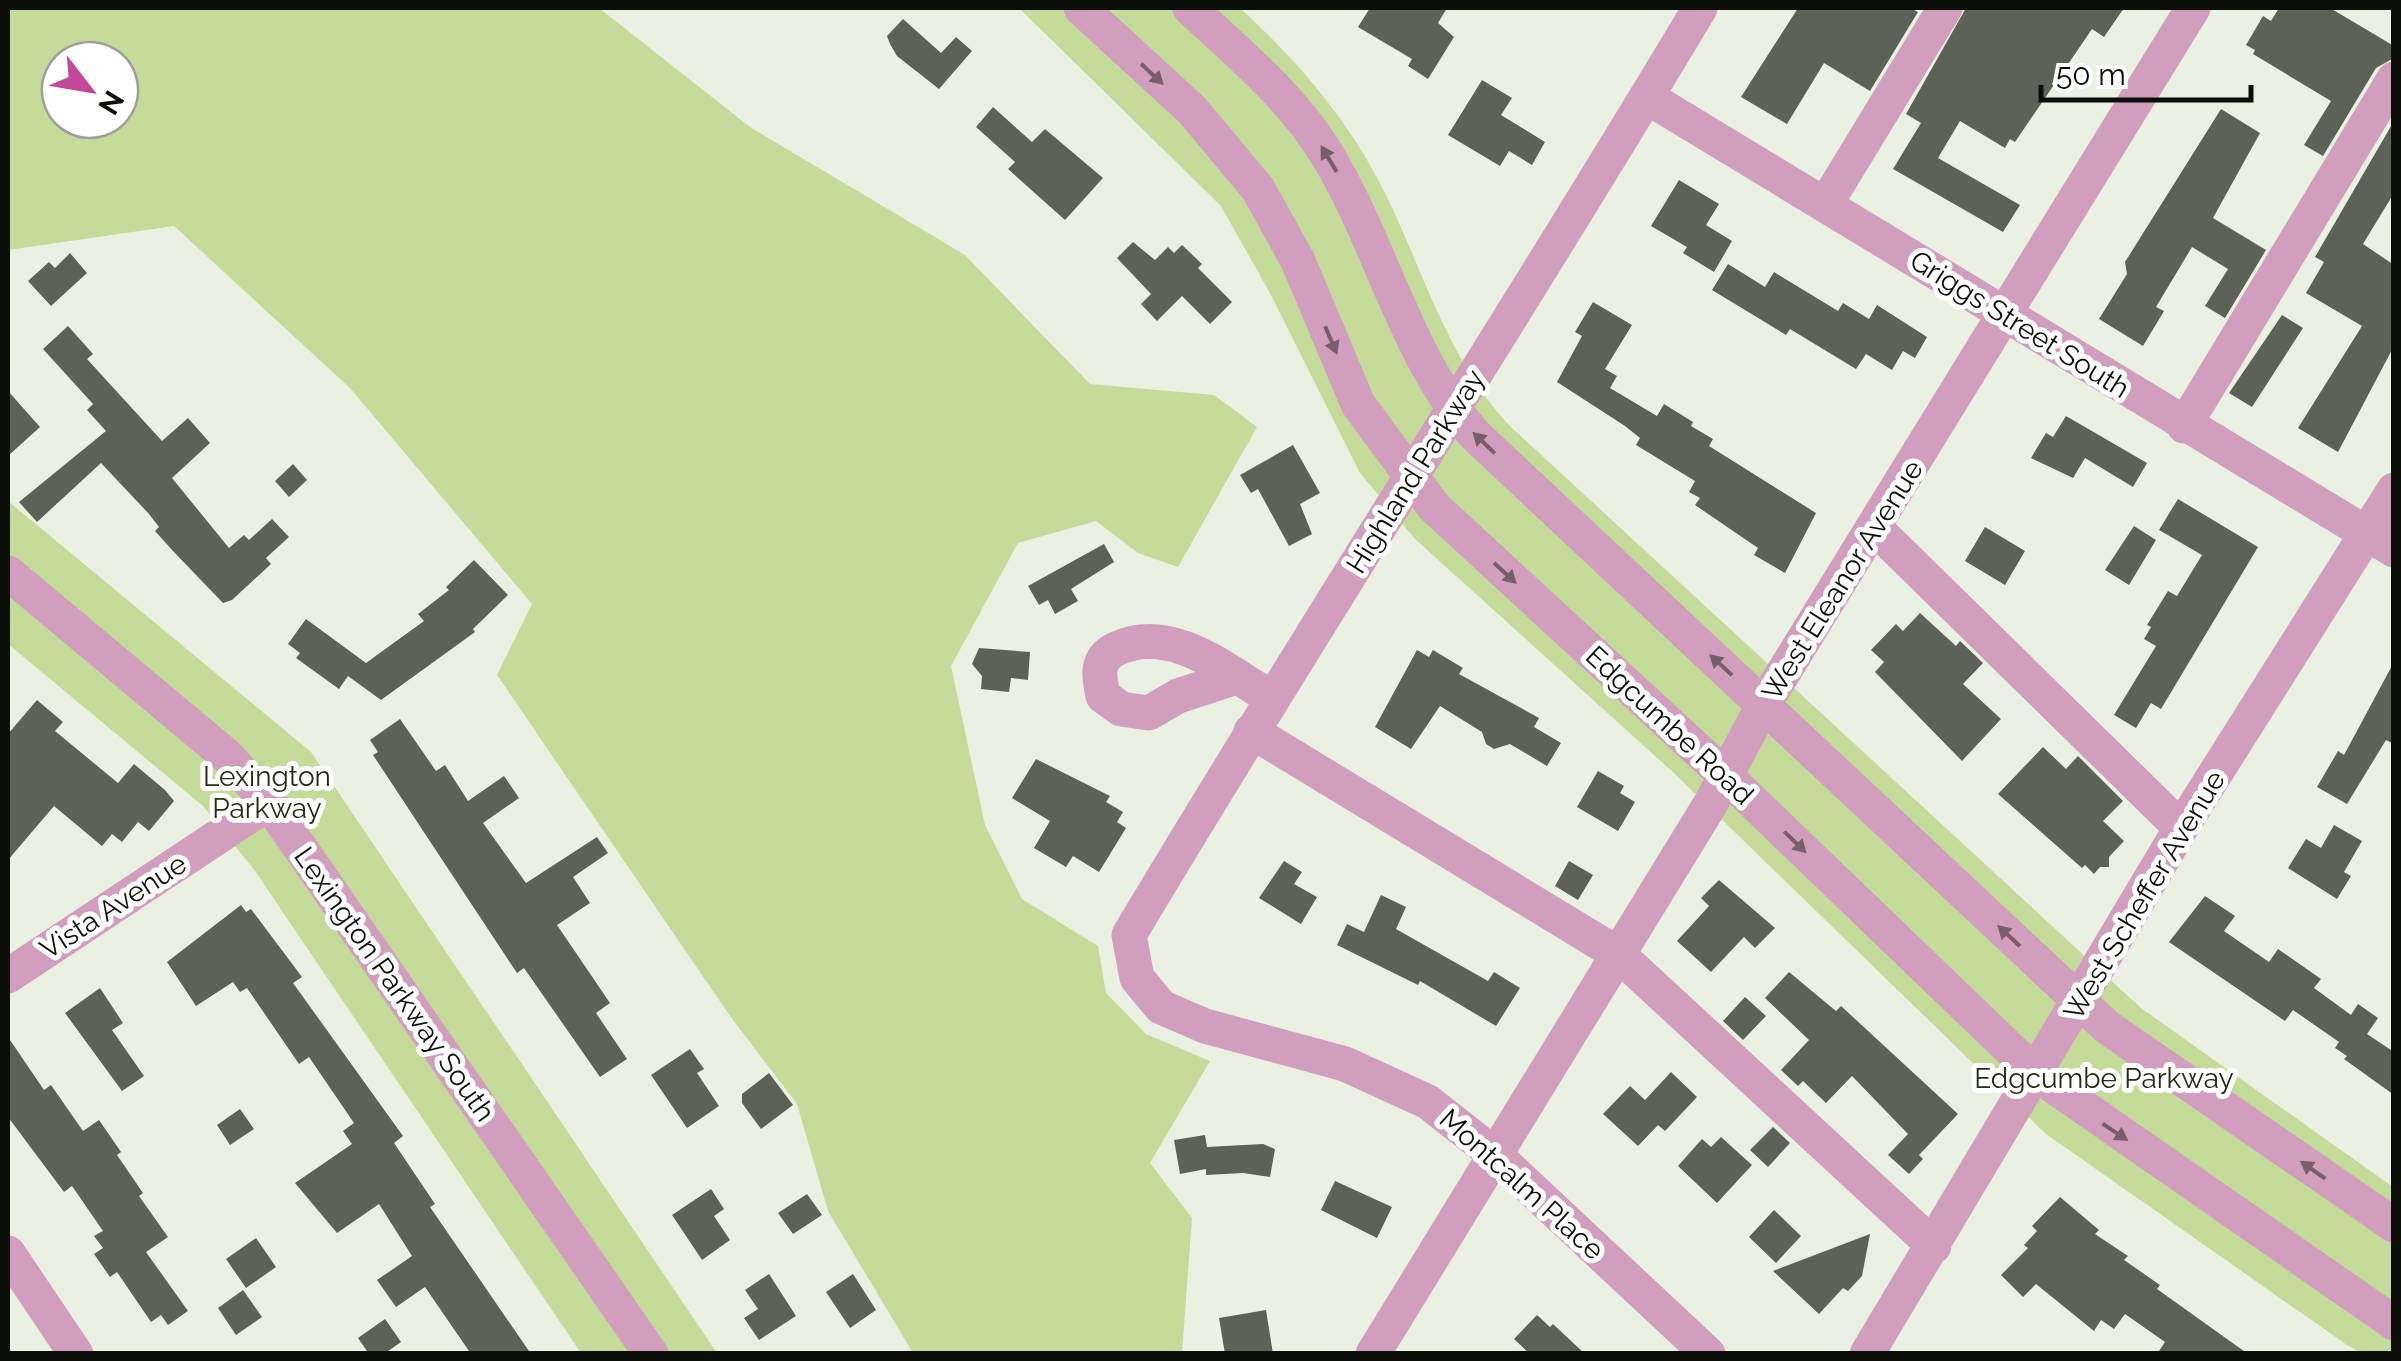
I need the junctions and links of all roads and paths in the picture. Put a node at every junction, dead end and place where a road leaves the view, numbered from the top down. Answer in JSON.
{"nodes":[{"id":1,"x":1081,"y":8,"type":"edge"},
{"id":2,"x":1190,"y":8,"type":"edge"},
{"id":3,"x":1700,"y":8,"type":"edge"},
{"id":4,"x":1945,"y":8,"type":"edge"},
{"id":5,"x":2193,"y":8,"type":"edge"},
{"id":6,"x":2394,"y":78,"type":"edge"},
{"id":7,"x":1647,"y":96,"type":"junction"},
{"id":8,"x":1825,"y":205,"type":"junction"},
{"id":9,"x":2006,"y":314,"type":"junction"},
{"id":10,"x":1453,"y":410,"type":"junction"},
{"id":11,"x":2184,"y":426,"type":"junction"},
{"id":12,"x":1412,"y":480,"type":"junction"},
{"id":13,"x":2394,"y":490,"type":"edge"},
{"id":14,"x":1874,"y":528,"type":"junction"},
{"id":15,"x":2380,"y":542,"type":"edge"},
{"id":16,"x":8,"y":574,"type":"edge"},
{"id":17,"x":1236,"y":677,"type":"dead end"},
{"id":18,"x":1270,"y":698,"type":"junction"},
{"id":19,"x":1764,"y":704,"type":"junction"},
{"id":20,"x":1251,"y":731,"type":"junction"},
{"id":21,"x":1726,"y":777,"type":"junction"},
{"id":22,"x":269,"y":803,"type":"junction"},
{"id":23,"x":2181,"y":828,"type":"junction"},
{"id":24,"x":1130,"y":935,"type":"joint"},
{"id":25,"x":1618,"y":954,"type":"junction"},
{"id":26,"x":8,"y":976,"type":"edge"},
{"id":27,"x":2080,"y":1003,"type":"junction"},
{"id":28,"x":2036,"y":1074,"type":"junction"},
{"id":29,"x":1494,"y":1154,"type":"junction"},
{"id":30,"x":2394,"y":1225,"type":"edge"},
{"id":31,"x":1934,"y":1246,"type":"junction"},
{"id":32,"x":8,"y":1253,"type":"edge"},
{"id":33,"x":2390,"y":1313,"type":"edge"},
{"id":34,"x":1381,"y":1350,"type":"edge"},
{"id":35,"x":76,"y":1354,"type":"edge"},
{"id":36,"x":651,"y":1354,"type":"edge"},
{"id":37,"x":1708,"y":1354,"type":"edge"},
{"id":38,"x":1867,"y":1354,"type":"edge"}],
"edges":[{"from":1,"to":12,"type":"street","name":"Edgcumbe Road","one_way":true},
{"from":10,"to":2,"type":"street","one_way":true},
{"from":3,"to":7,"type":"street","name":"Highland Parkway"},
{"from":4,"to":8,"type":"street"},
{"from":5,"to":9,"type":"street","name":"West Eleanor Avenue"},
{"from":6,"to":11,"type":"street"},
{"from":7,"to":8,"type":"street","name":"Griggs Street South"},
{"from":7,"to":10,"type":"street","name":"Highland Parkway"},
{"from":8,"to":9,"type":"street","name":"Griggs Street South"},
{"from":9,"to":11,"type":"street","name":"Griggs Street South"},
{"from":9,"to":14,"type":"street","name":"West Eleanor Avenue"},
{"from":10,"to":12,"type":"street","name":"Highland Parkway"},
{"from":19,"to":10,"type":"street","one_way":true},
{"from":11,"to":15,"type":"street","name":"Griggs Street South"},
{"from":12,"to":18,"type":"street","name":"Highland Parkway"},
{"from":12,"to":21,"type":"street","name":"Edgcumbe Road","one_way":true},
{"from":13,"to":15,"type":"street","name":"West Scheffer Avenue"},
{"from":14,"to":19,"type":"street","name":"West Eleanor Avenue"},
{"from":14,"to":23,"type":"street"},
{"from":15,"to":23,"type":"street","name":"West Scheffer Avenue"},
{"from":16,"to":22,"type":"street","name":"Lexington Parkway South"},
{"from":17,"to":18,"type":"street"},
{"from":18,"to":20,"type":"street","name":"Highland Parkway"},
{"from":19,"to":21,"type":"street","name":"West Eleanor Avenue"},
{"from":27,"to":19,"type":"street","one_way":true},
{"from":20,"to":24,"type":"street","name":"Highland Parkway"},
{"from":20,"to":25,"type":"street"},
{"from":21,"to":25,"type":"street","name":"West Eleanor Avenue"},
{"from":21,"to":28,"type":"street","name":"Edgcumbe Road","one_way":true},
{"from":22,"to":26,"type":"street","name":"Vista Avenue"},
{"from":22,"to":36,"type":"street","name":"Lexington Parkway South"},
{"from":23,"to":27,"type":"street","name":"West Scheffer Avenue"},
{"from":24,"to":29,"type":"street","name":"Montcalm Place"},
{"from":25,"to":29,"type":"street","name":"West Eleanor Avenue"},
{"from":25,"to":31,"type":"street"},
{"from":27,"to":28,"type":"street","name":"West Scheffer Avenue"},
{"from":30,"to":27,"type":"street","one_way":true},
{"from":28,"to":31,"type":"street","name":"West Scheffer Avenue"},
{"from":28,"to":33,"type":"street","name":"Edgcumbe Road","one_way":true},
{"from":29,"to":34,"type":"street","name":"West Eleanor Avenue"},
{"from":29,"to":37,"type":"street","name":"Montcalm Place"},
{"from":31,"to":38,"type":"street","name":"West Scheffer Avenue"},
{"from":32,"to":35,"type":"street"}]}
